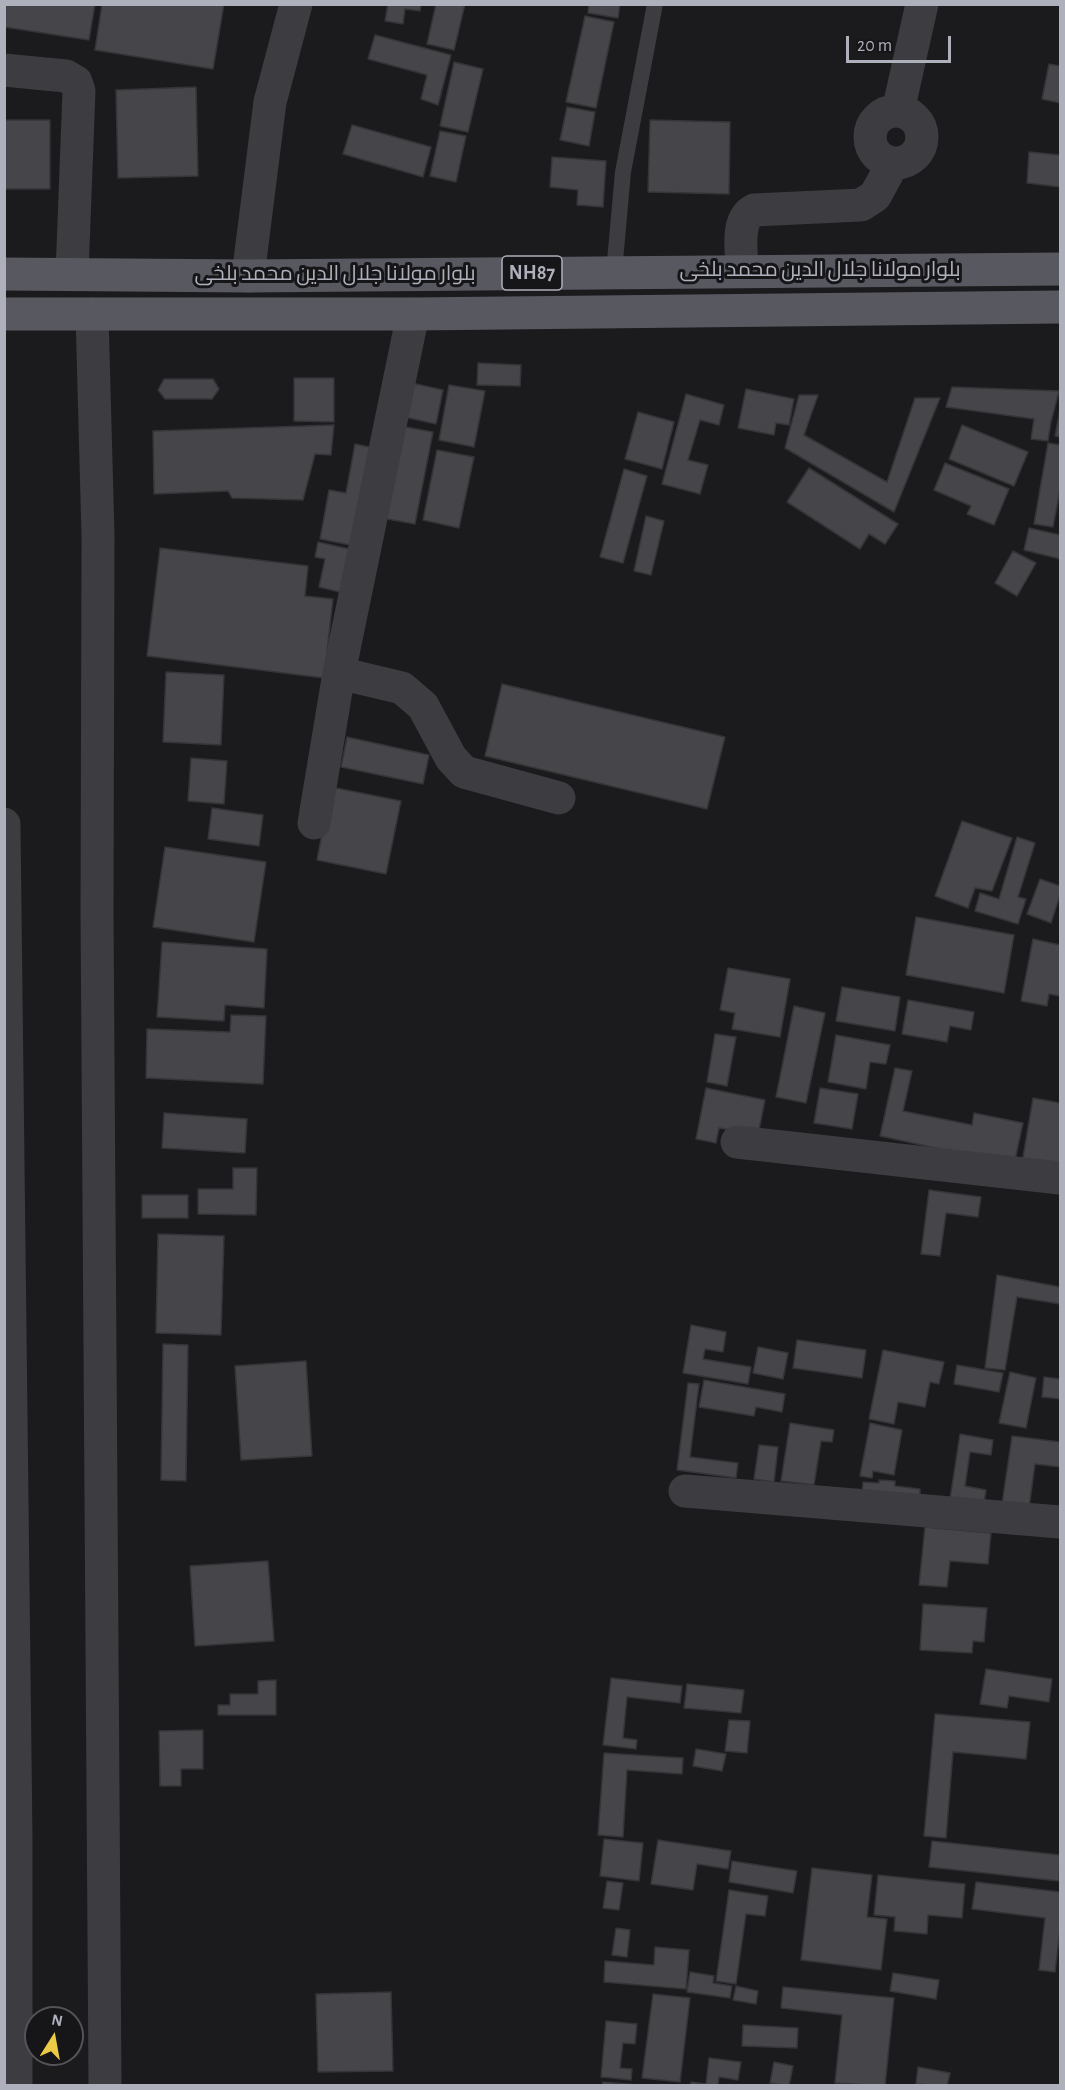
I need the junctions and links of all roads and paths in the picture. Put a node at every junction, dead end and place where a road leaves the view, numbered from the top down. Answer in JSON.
{"nodes":[{"id":1,"x":296,"y":4,"type":"edge"},
{"id":2,"x":655,"y":4,"type":"edge"},
{"id":3,"x":922,"y":4,"type":"edge"},
{"id":4,"x":4,"y":70,"type":"edge"},
{"id":5,"x":1060,"y":269,"type":"edge"},
{"id":6,"x":742,"y":270,"type":"junction"},
{"id":7,"x":614,"y":272,"type":"junction"},
{"id":8,"x":4,"y":274,"type":"edge"},
{"id":9,"x":72,"y":274,"type":"junction"},
{"id":10,"x":248,"y":276,"type":"junction"},
{"id":11,"x":1060,"y":307,"type":"edge"},
{"id":12,"x":4,"y":314,"type":"edge"},
{"id":13,"x":93,"y":314,"type":"junction"},
{"id":14,"x":413,"y":314,"type":"junction"},
{"id":15,"x":339,"y":673,"type":"junction"},
{"id":16,"x":559,"y":798,"type":"dead end"},
{"id":17,"x":314,"y":823,"type":"dead end"},
{"id":18,"x":4,"y":824,"type":"edge"},
{"id":19,"x":737,"y":1142,"type":"dead end"},
{"id":20,"x":1060,"y":1178,"type":"edge"},
{"id":21,"x":685,"y":1491,"type":"dead end"},
{"id":22,"x":1060,"y":1522,"type":"edge"},
{"id":23,"x":10,"y":1838,"type":"edge"},
{"id":24,"x":16,"y":2085,"type":"edge"},
{"id":25,"x":105,"y":2085,"type":"edge"}],
"edges":[{"from":1,"to":10,"type":"street"},
{"from":2,"to":7,"type":"lane"},
{"from":3,"to":6,"type":"street"},
{"from":4,"to":9,"type":"street"},
{"from":5,"to":6,"type":"main road","name":"بلوار مولانا جلال الدین محمد بلخی","number":"NH87"},
{"from":6,"to":7,"type":"main road","name":"بلوار مولانا جلال الدین محمد بلخی","number":"NH87"},
{"from":7,"to":10,"type":"main road","name":"بلوار مولانا جلال الدین محمد بلخی","number":"NH87"},
{"from":8,"to":9,"type":"main road","name":"بلوار مولانا جلال الدین محمد بلخی","number":"NH87"},
{"from":9,"to":10,"type":"main road","name":"بلوار مولانا جلال الدین محمد بلخی","number":"NH87"},
{"from":11,"to":14,"type":"main road","name":"بلوار مولانا جلال الدین محمد بلخی","number":"NH87"},
{"from":12,"to":13,"type":"main road","name":"بلوار مولانا جلال الدین محمد بلخی","number":"NH87"},
{"from":13,"to":14,"type":"main road","name":"بلوار مولانا جلال الدین محمد بلخی","number":"NH87"},
{"from":13,"to":25,"type":"street"},
{"from":14,"to":15,"type":"street"},
{"from":15,"to":16,"type":"street"},
{"from":15,"to":17,"type":"street"},
{"from":18,"to":23,"type":"street"},
{"from":19,"to":20,"type":"street"},
{"from":21,"to":22,"type":"street"},
{"from":23,"to":24,"type":"street"}]}
